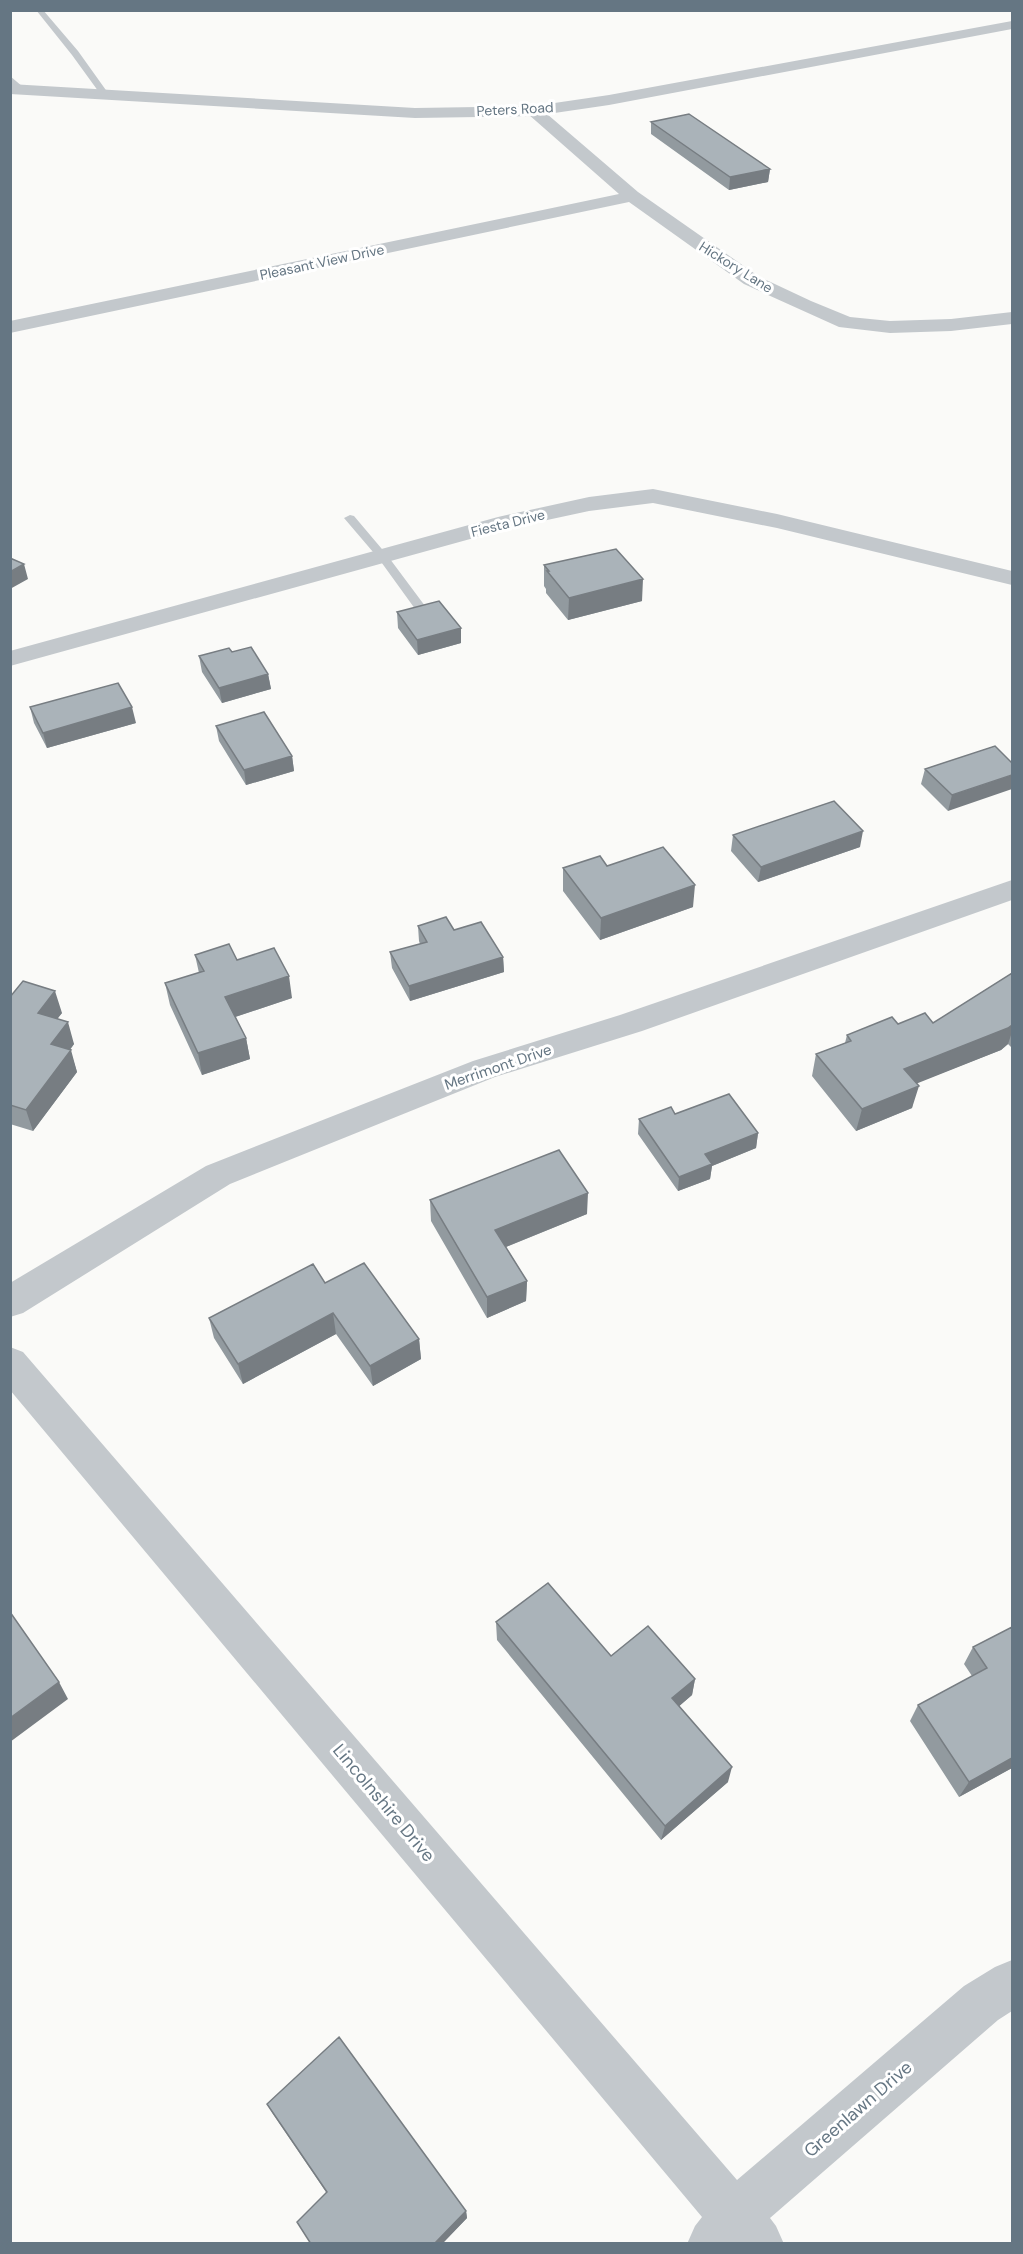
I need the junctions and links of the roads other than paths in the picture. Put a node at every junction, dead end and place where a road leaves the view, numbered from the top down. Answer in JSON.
{"nodes":[{"id":1,"x":39,"y":10,"type":"edge"},
{"id":2,"x":1012,"y":25,"type":"edge"},
{"id":3,"x":14,"y":85,"type":"edge"},
{"id":4,"x":104,"y":93,"type":"junction"},
{"id":5,"x":534,"y":111,"type":"junction"},
{"id":6,"x":632,"y":196,"type":"junction"},
{"id":7,"x":1012,"y":318,"type":"edge"},
{"id":8,"x":10,"y":327,"type":"edge"},
{"id":9,"x":350,"y":518,"type":"dead end"},
{"id":10,"x":383,"y":557,"type":"junction"},
{"id":11,"x":1012,"y":578,"type":"edge"},
{"id":12,"x":422,"y":610,"type":"edge"},
{"id":13,"x":10,"y":659,"type":"edge"},
{"id":14,"x":1012,"y":890,"type":"edge"},
{"id":15,"x":10,"y":1302,"type":"edge"},
{"id":16,"x":10,"y":1363,"type":"edge"},
{"id":17,"x":1012,"y":1984,"type":"edge"},
{"id":18,"x":735,"y":2234,"type":"edge"}],
"edges":[{"from":1,"to":4,"type":"lane"},
{"from":2,"to":5,"type":"street","name":"Peters Road"},
{"from":3,"to":4,"type":"street","name":"Peters Road"},
{"from":4,"to":5,"type":"street","name":"Peters Road"},
{"from":5,"to":6,"type":"street","name":"Hickory Lane"},
{"from":6,"to":7,"type":"street","name":"Hickory Lane"},
{"from":6,"to":8,"type":"street","name":"Pleasant View Drive"},
{"from":9,"to":10,"type":"lane"},
{"from":10,"to":11,"type":"street","name":"Fiesta Drive"},
{"from":10,"to":12,"type":"lane"},
{"from":10,"to":13,"type":"street","name":"Fiesta Drive"},
{"from":14,"to":15,"type":"street","name":"Merrimont Drive"},
{"from":16,"to":18,"type":"street","name":"Lincolnshire Drive"},
{"from":17,"to":18,"type":"street","name":"Greenlawn Drive"}]}
